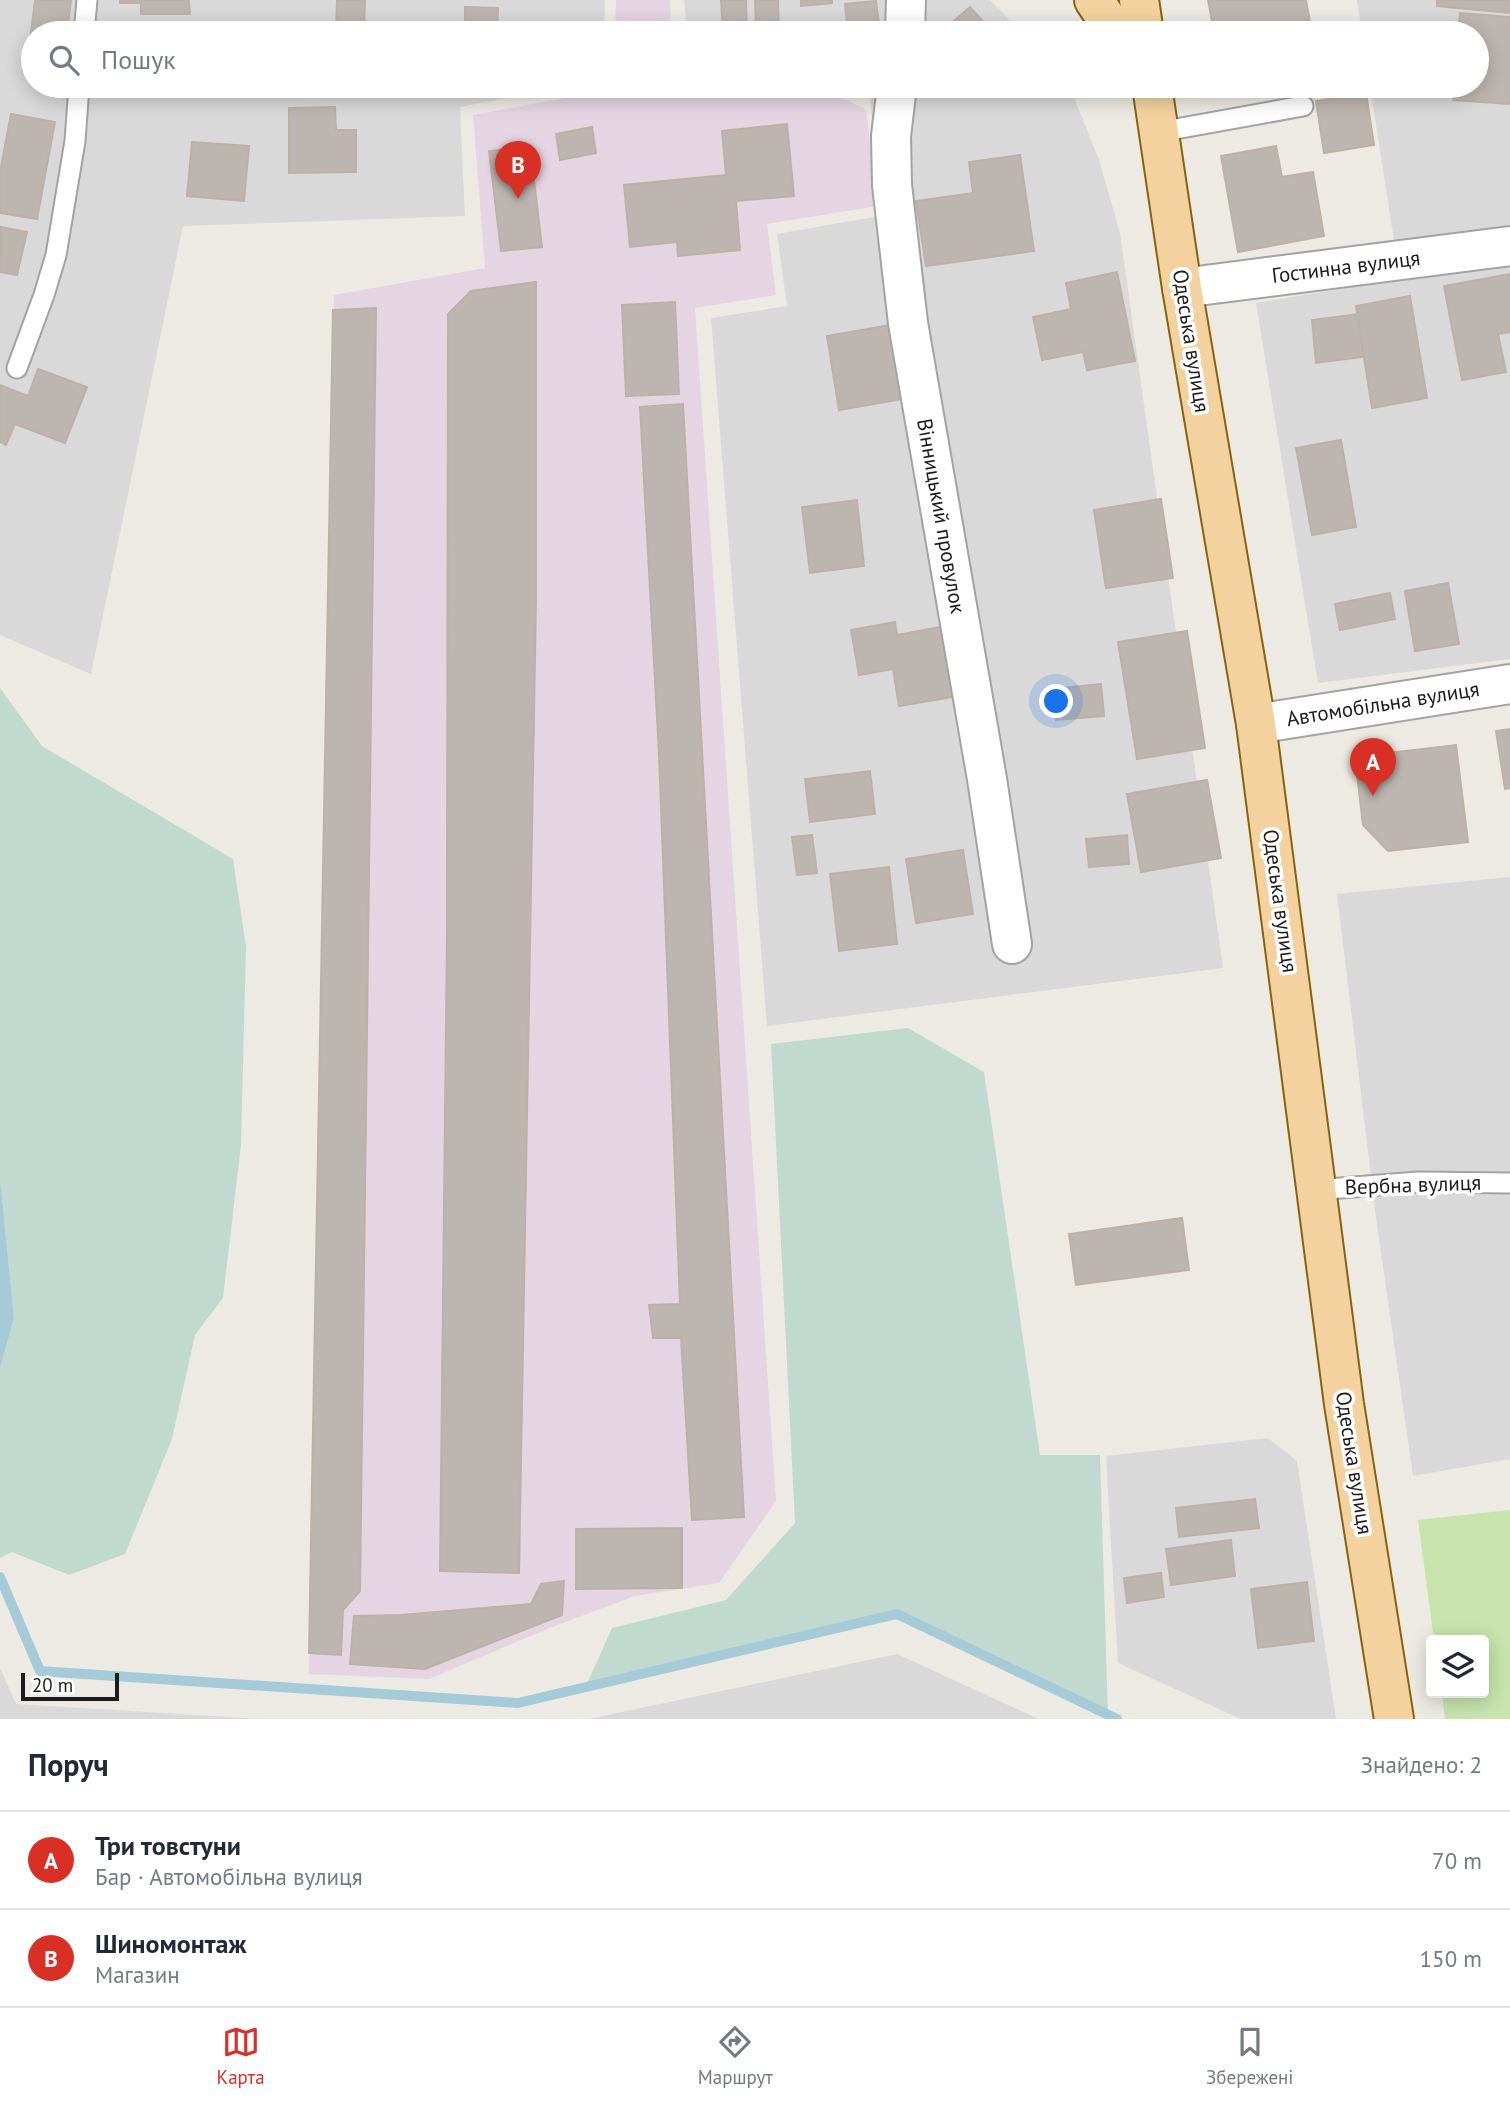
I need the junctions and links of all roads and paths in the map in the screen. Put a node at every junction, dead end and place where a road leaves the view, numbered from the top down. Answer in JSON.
{"nodes":[{"id":1,"x":87,"y":0,"type":"edge"},
{"id":2,"x":906,"y":0,"type":"edge"},
{"id":3,"x":1094,"y":0,"type":"edge"},
{"id":4,"x":1139,"y":0,"type":"edge"},
{"id":5,"x":85,"y":21,"type":"edge"},
{"id":6,"x":905,"y":21,"type":"edge"},
{"id":7,"x":1108,"y":21,"type":"edge"},
{"id":8,"x":1142,"y":21,"type":"edge"},
{"id":9,"x":78,"y":98,"type":"edge"},
{"id":10,"x":896,"y":98,"type":"edge"},
{"id":11,"x":1153,"y":100,"type":"edge"},
{"id":12,"x":1303,"y":106,"type":"dead end"},
{"id":13,"x":1510,"y":246,"type":"edge"},
{"id":14,"x":1182,"y":288,"type":"junction"},
{"id":15,"x":17,"y":368,"type":"dead end"},
{"id":16,"x":1510,"y":684,"type":"edge"},
{"id":17,"x":1256,"y":724,"type":"junction"},
{"id":18,"x":1012,"y":944,"type":"dead end"},
{"id":19,"x":1510,"y":1183,"type":"edge"},
{"id":20,"x":1315,"y":1190,"type":"junction"},
{"id":21,"x":1394,"y":1719,"type":"edge"}],
"edges":[{"from":1,"to":5,"type":"lane"},
{"from":2,"to":6,"type":"street"},
{"from":3,"to":7,"type":"main road"},
{"from":4,"to":8,"type":"main road"},
{"from":9,"to":15,"type":"lane"},
{"from":10,"to":18,"type":"street","name":"Вінницький провулок"},
{"from":11,"to":12,"type":"lane"},
{"from":11,"to":14,"type":"main road","name":"Одеська вулиця"},
{"from":13,"to":14,"type":"street","name":"Гостинна вулиця"},
{"from":14,"to":17,"type":"main road","name":"Одеська вулиця"},
{"from":16,"to":17,"type":"street","name":"Автомобільна вулиця"},
{"from":17,"to":20,"type":"main road","name":"Одеська вулиця"},
{"from":19,"to":20,"type":"lane","name":"Вербна вулиця"},
{"from":20,"to":21,"type":"main road","name":"Одеська вулиця"}]}
